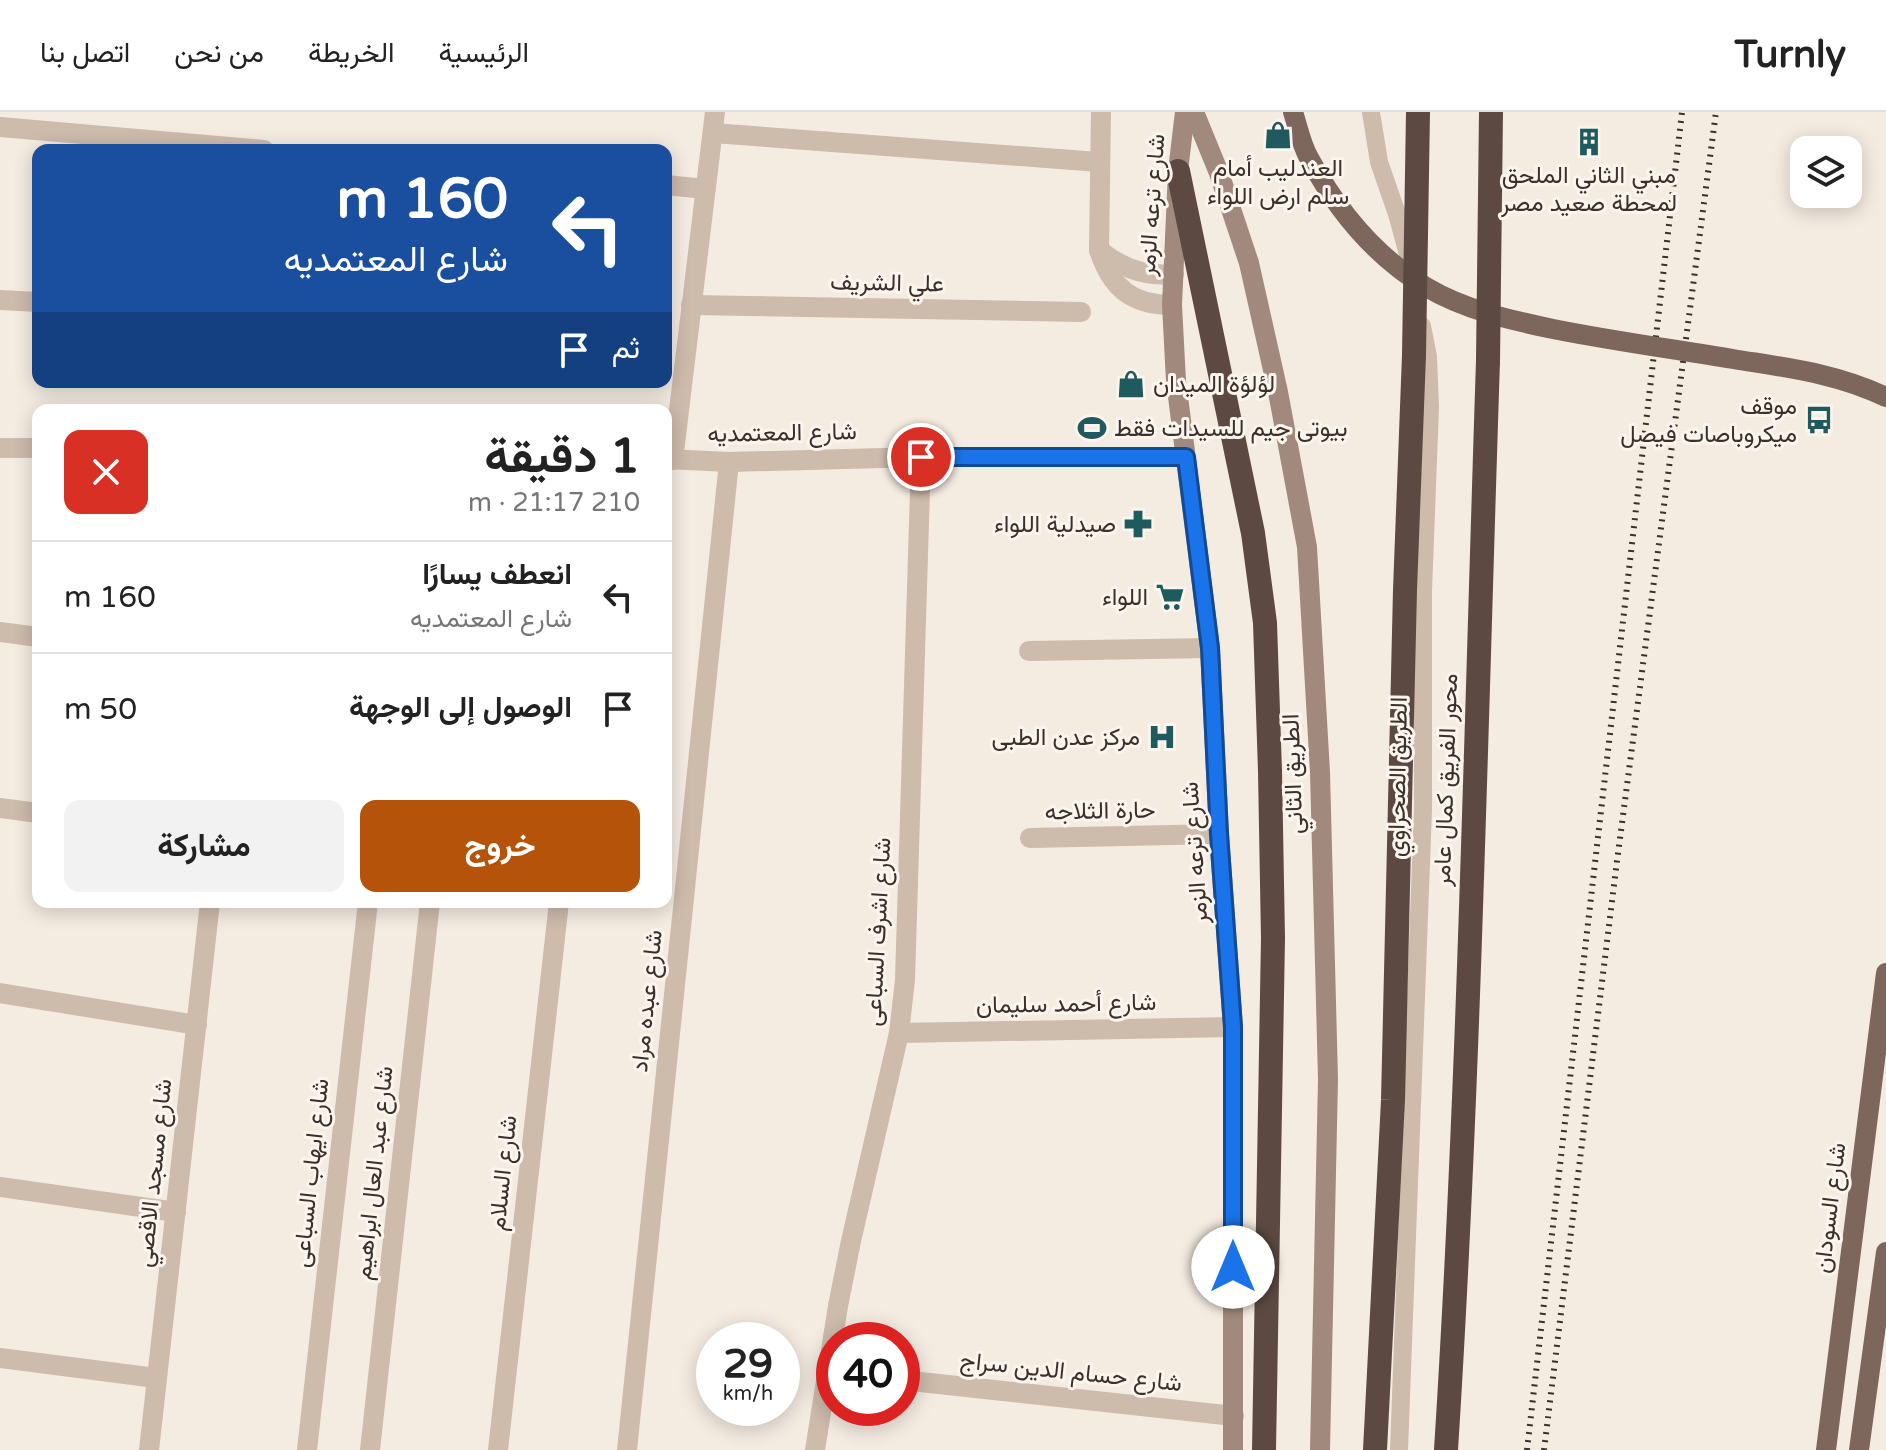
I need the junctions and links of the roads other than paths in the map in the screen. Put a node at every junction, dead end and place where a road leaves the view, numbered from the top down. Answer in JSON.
{"nodes":[{"id":1,"x":715,"y":112,"type":"edge"},
{"id":2,"x":1101,"y":112,"type":"edge"},
{"id":3,"x":1185,"y":112,"type":"edge"},
{"id":4,"x":1194,"y":112,"type":"edge"},
{"id":5,"x":1293,"y":112,"type":"edge"},
{"id":6,"x":1371,"y":112,"type":"edge"},
{"id":7,"x":1418,"y":112,"type":"edge"},
{"id":8,"x":1491,"y":112,"type":"edge"},
{"id":9,"x":0,"y":127,"type":"edge"},
{"id":10,"x":713,"y":133,"type":"junction"},
{"id":11,"x":195,"y":144,"type":"edge"},
{"id":12,"x":1099,"y":162,"type":"junction"},
{"id":13,"x":1178,"y":171,"type":"junction"},
{"id":14,"x":672,"y":186,"type":"edge"},
{"id":15,"x":705,"y":189,"type":"junction"},
{"id":16,"x":1099,"y":250,"type":"junction"},
{"id":17,"x":1174,"y":274,"type":"junction"},
{"id":18,"x":0,"y":300,"type":"edge"},
{"id":19,"x":32,"y":302,"type":"edge"},
{"id":20,"x":691,"y":305,"type":"junction"},
{"id":21,"x":1172,"y":305,"type":"junction"},
{"id":22,"x":1081,"y":312,"type":"dead end"},
{"id":23,"x":672,"y":336,"type":"edge"},
{"id":24,"x":687,"y":337,"type":"junction"},
{"id":25,"x":1886,"y":397,"type":"edge"},
{"id":26,"x":672,"y":440,"type":"edge"},
{"id":27,"x":0,"y":448,"type":"edge"},
{"id":28,"x":32,"y":448,"type":"edge"},
{"id":29,"x":921,"y":457,"type":"junction"},
{"id":30,"x":1186,"y":457,"type":"junction"},
{"id":31,"x":672,"y":460,"type":"edge"},
{"id":32,"x":729,"y":462,"type":"junction"},
{"id":33,"x":0,"y":632,"type":"edge"},
{"id":34,"x":32,"y":636,"type":"edge"},
{"id":35,"x":1210,"y":648,"type":"junction"},
{"id":36,"x":1029,"y":651,"type":"dead end"},
{"id":37,"x":0,"y":808,"type":"edge"},
{"id":38,"x":32,"y":812,"type":"edge"},
{"id":39,"x":1219,"y":834,"type":"junction"},
{"id":40,"x":1030,"y":838,"type":"dead end"},
{"id":41,"x":209,"y":908,"type":"edge"},
{"id":42,"x":367,"y":908,"type":"edge"},
{"id":43,"x":429,"y":908,"type":"edge"},
{"id":44,"x":558,"y":908,"type":"edge"},
{"id":45,"x":1886,"y":973,"type":"edge"},
{"id":46,"x":0,"y":993,"type":"edge"},
{"id":47,"x":197,"y":1025,"type":"junction"},
{"id":48,"x":1233,"y":1027,"type":"junction"},
{"id":49,"x":899,"y":1033,"type":"junction"},
{"id":50,"x":0,"y":1187,"type":"edge"},
{"id":51,"x":176,"y":1212,"type":"junction"},
{"id":52,"x":1886,"y":1252,"type":"edge"},
{"id":53,"x":838,"y":1322,"type":"edge"},
{"id":54,"x":0,"y":1358,"type":"edge"},
{"id":55,"x":156,"y":1378,"type":"junction"},
{"id":56,"x":920,"y":1382,"type":"edge"},
{"id":57,"x":1234,"y":1416,"type":"junction"},
{"id":58,"x":820,"y":1426,"type":"edge"},
{"id":59,"x":149,"y":1450,"type":"edge"},
{"id":60,"x":307,"y":1450,"type":"edge"},
{"id":61,"x":370,"y":1450,"type":"edge"},
{"id":62,"x":498,"y":1450,"type":"edge"},
{"id":63,"x":627,"y":1450,"type":"edge"},
{"id":64,"x":815,"y":1450,"type":"edge"},
{"id":65,"x":1233,"y":1450,"type":"edge"},
{"id":66,"x":1264,"y":1450,"type":"edge"},
{"id":67,"x":1320,"y":1450,"type":"edge"},
{"id":68,"x":1375,"y":1450,"type":"edge"},
{"id":69,"x":1399,"y":1450,"type":"edge"},
{"id":70,"x":1446,"y":1450,"type":"edge"},
{"id":71,"x":1826,"y":1450,"type":"edge"},
{"id":72,"x":1859,"y":1450,"type":"edge"}],
"edges":[{"from":1,"to":10,"type":"street"},
{"from":2,"to":12,"type":"street"},
{"from":3,"to":13,"type":"street","name":"شارع ترعه الزمر"},
{"from":4,"to":67,"type":"street","name":"الطريق الثاني"},
{"from":5,"to":25,"type":"main road","bridge":true},
{"from":6,"to":69,"type":"lane","name":"الطريق الصحراوي"},
{"from":7,"to":68,"type":"highway","name":"محور الفريق كمال عامر","bridge":true},
{"from":8,"to":70,"type":"highway","name":"محور الفريق كمال عامر","bridge":true},
{"from":9,"to":11,"type":"street"},
{"from":10,"to":12,"type":"street"},
{"from":10,"to":15,"type":"street"},
{"from":12,"to":16,"type":"street"},
{"from":13,"to":17,"type":"street","name":"شارع ترعه الزمر"},
{"from":13,"to":66,"type":"highway"},
{"from":14,"to":15,"type":"street"},
{"from":15,"to":20,"type":"street"},
{"from":16,"to":17,"type":"street"},
{"from":16,"to":21,"type":"street"},
{"from":17,"to":21,"type":"street","name":"شارع ترعه الزمر"},
{"from":18,"to":19,"type":"street"},
{"from":20,"to":22,"type":"street","name":"علي الشريف"},
{"from":20,"to":24,"type":"street"},
{"from":21,"to":30,"type":"street","name":"شارع ترعه الزمر"},
{"from":23,"to":24,"type":"street"},
{"from":24,"to":26,"type":"street"},
{"from":27,"to":28,"type":"street"},
{"from":29,"to":30,"type":"street","name":"شارع المعتمديه"},
{"from":29,"to":32,"type":"street","name":"شارع المعتمديه"},
{"from":29,"to":49,"type":"street","name":"شارع اشرف السباعى"},
{"from":30,"to":35,"type":"street","name":"شارع ترعه الزمر"},
{"from":31,"to":32,"type":"street","name":"شارع المعتمديه"},
{"from":32,"to":63,"type":"street","name":"شارع عبده مراد"},
{"from":33,"to":34,"type":"street"},
{"from":35,"to":36,"type":"street"},
{"from":35,"to":39,"type":"street","name":"شارع ترعه الزمر"},
{"from":37,"to":38,"type":"street"},
{"from":39,"to":40,"type":"street","name":"حارة الثلاجه"},
{"from":39,"to":48,"type":"street","name":"شارع ترعه الزمر"},
{"from":41,"to":47,"type":"street","name":"شارع مسجد الاقصي"},
{"from":42,"to":60,"type":"street","name":"شارع ايهاب السباعى"},
{"from":43,"to":61,"type":"street","name":"شارع عبد العال ابراهيم"},
{"from":44,"to":62,"type":"street","name":"شارع السلام"},
{"from":45,"to":71,"type":"main road","name":"شارع السودان"},
{"from":46,"to":47,"type":"street"},
{"from":47,"to":51,"type":"street","name":"شارع مسجد الاقصي"},
{"from":48,"to":49,"type":"street","name":"شارع أحمد سليمان"},
{"from":48,"to":57,"type":"street","name":"شارع ترعه الزمر"},
{"from":49,"to":53,"type":"street","name":"شارع اشرف السباعى"},
{"from":50,"to":51,"type":"street"},
{"from":51,"to":55,"type":"street","name":"شارع مسجد الاقصي"},
{"from":52,"to":72,"type":"main road"},
{"from":54,"to":55,"type":"street"},
{"from":55,"to":59,"type":"street","name":"شارع مسجد الاقصي"},
{"from":56,"to":57,"type":"street","name":"شارع حسام الدين سراج"},
{"from":57,"to":65,"type":"street","name":"شارع ترعه الزمر"},
{"from":58,"to":64,"type":"street","name":"شارع اشرف السباعى"}]}
